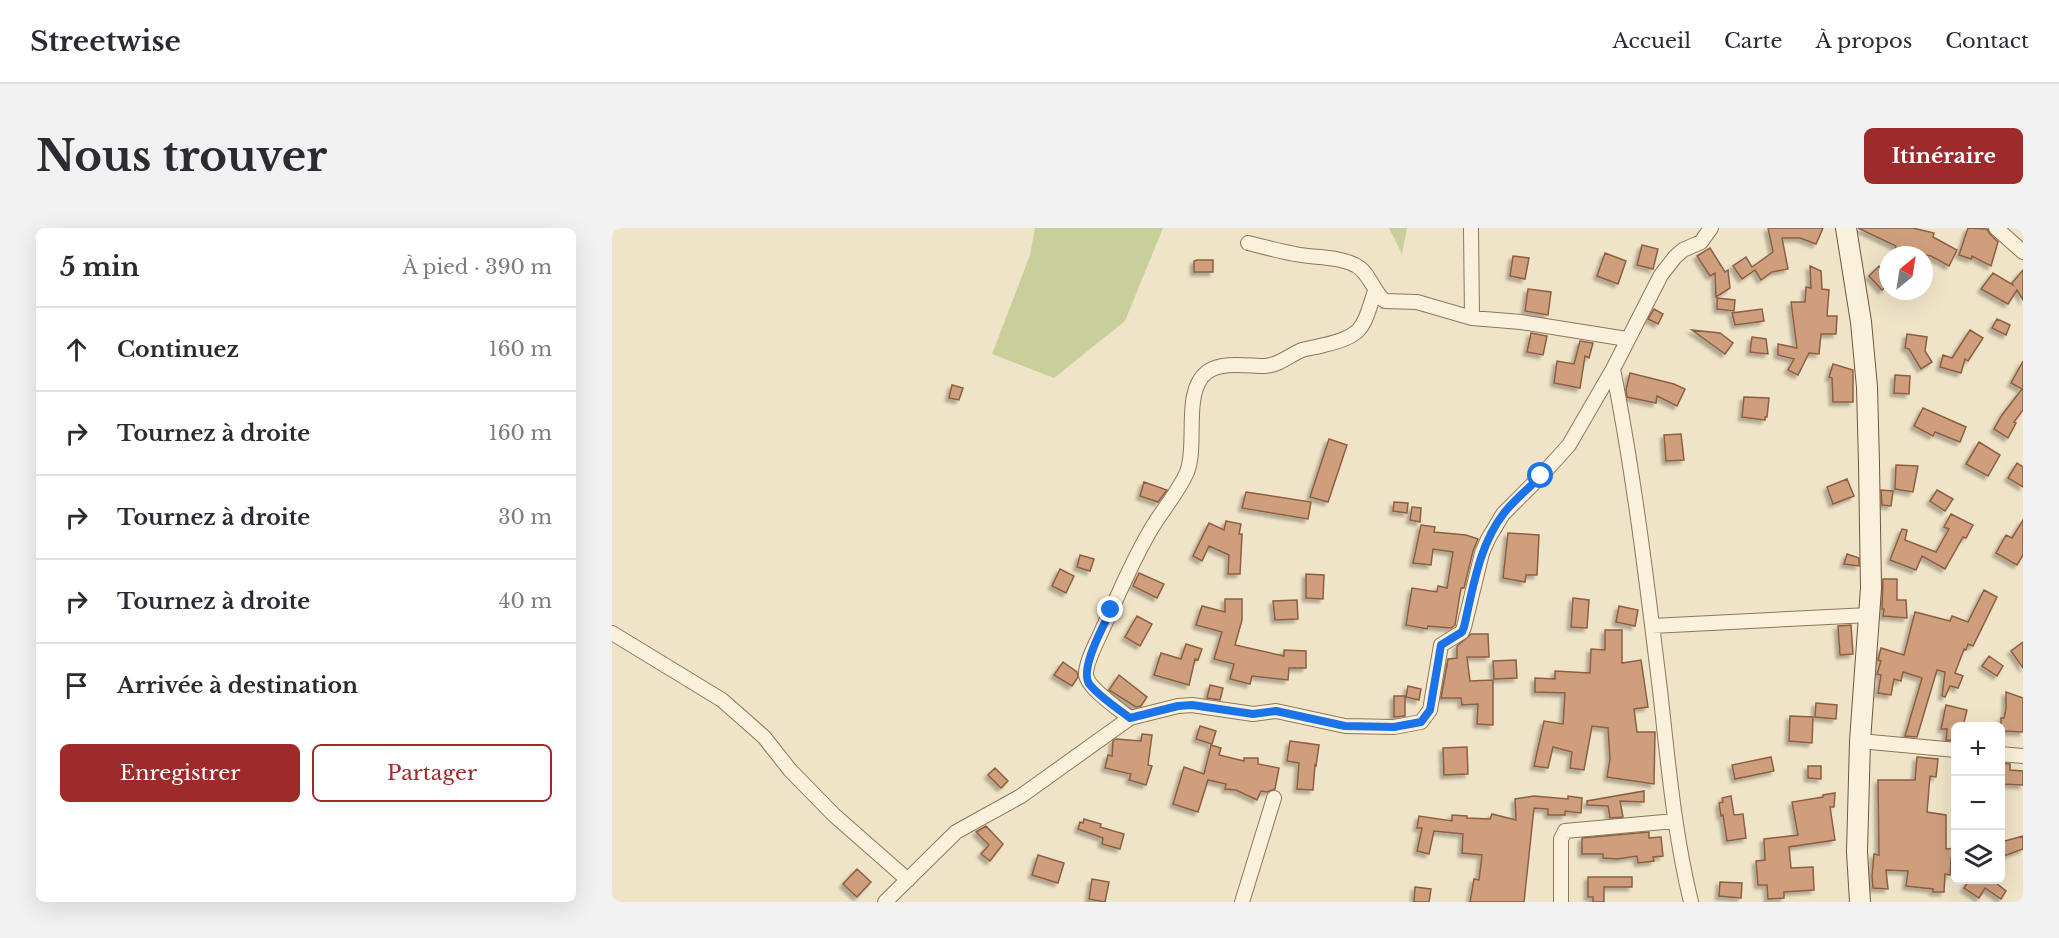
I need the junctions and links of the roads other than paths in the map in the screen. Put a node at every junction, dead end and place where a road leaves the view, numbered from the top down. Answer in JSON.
{"nodes":[{"id":1,"x":1471,"y":228,"type":"edge"},
{"id":2,"x":1711,"y":228,"type":"edge"},
{"id":3,"x":1846,"y":228,"type":"edge"},
{"id":4,"x":1996,"y":228,"type":"edge"},
{"id":5,"x":1248,"y":243,"type":"dead end"},
{"id":6,"x":2023,"y":252,"type":"edge"},
{"id":7,"x":1375,"y":291,"type":"junction"},
{"id":8,"x":1472,"y":318,"type":"junction"},
{"id":9,"x":1628,"y":339,"type":"junction"},
{"id":10,"x":1612,"y":369,"type":"junction"},
{"id":11,"x":1869,"y":615,"type":"junction"},
{"id":12,"x":1652,"y":626,"type":"junction"},
{"id":13,"x":612,"y":633,"type":"edge"},
{"id":14,"x":1130,"y":718,"type":"junction"},
{"id":15,"x":1860,"y":741,"type":"junction"},
{"id":16,"x":1951,"y":750,"type":"edge"},
{"id":17,"x":2005,"y":754,"type":"edge"},
{"id":18,"x":2023,"y":756,"type":"edge"},
{"id":19,"x":1274,"y":798,"type":"dead end"},
{"id":20,"x":1675,"y":821,"type":"junction"},
{"id":21,"x":908,"y":880,"type":"junction"},
{"id":22,"x":885,"y":902,"type":"edge"},
{"id":23,"x":1242,"y":902,"type":"edge"},
{"id":24,"x":1561,"y":902,"type":"edge"},
{"id":25,"x":1691,"y":902,"type":"edge"},
{"id":26,"x":1860,"y":902,"type":"edge"}],
"edges":[{"from":1,"to":8,"type":"street"},
{"from":2,"to":9,"type":"street"},
{"from":3,"to":11,"type":"street"},
{"from":4,"to":6,"type":"street"},
{"from":5,"to":7,"type":"street"},
{"from":7,"to":8,"type":"street"},
{"from":7,"to":14,"type":"street"},
{"from":8,"to":9,"type":"street"},
{"from":9,"to":10,"type":"street"},
{"from":10,"to":12,"type":"street"},
{"from":10,"to":14,"type":"street"},
{"from":11,"to":12,"type":"street"},
{"from":11,"to":15,"type":"street"},
{"from":12,"to":20,"type":"street"},
{"from":13,"to":21,"type":"street"},
{"from":14,"to":21,"type":"street"},
{"from":15,"to":16,"type":"street"},
{"from":15,"to":26,"type":"street"},
{"from":17,"to":18,"type":"street"},
{"from":19,"to":23,"type":"street"},
{"from":20,"to":24,"type":"street"},
{"from":20,"to":25,"type":"street"},
{"from":21,"to":22,"type":"street"}]}
